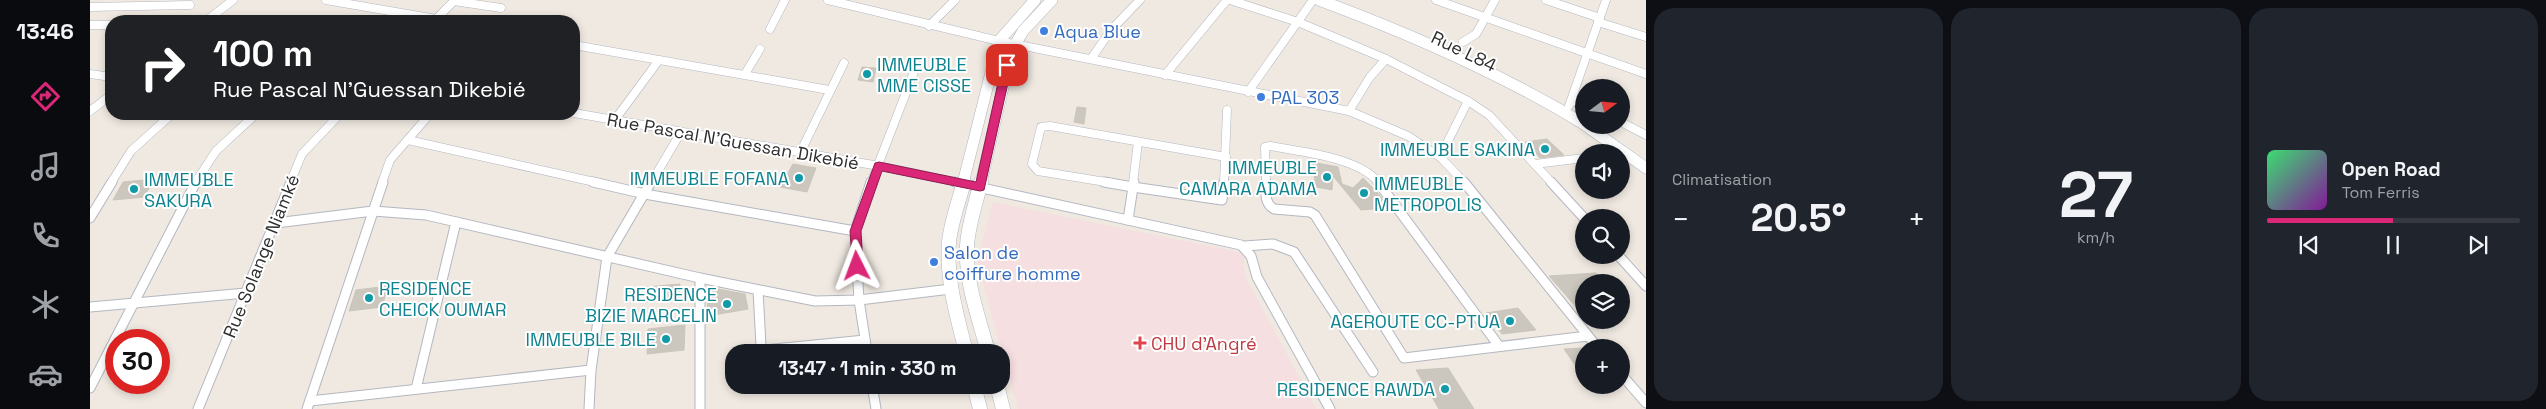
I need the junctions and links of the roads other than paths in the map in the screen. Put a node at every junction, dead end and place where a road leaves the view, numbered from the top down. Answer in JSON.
{"nodes":[{"id":1,"x":183,"y":0,"type":"edge"},
{"id":2,"x":234,"y":0,"type":"edge"},
{"id":3,"x":326,"y":0,"type":"edge"},
{"id":4,"x":454,"y":0,"type":"edge"},
{"id":5,"x":786,"y":0,"type":"edge"},
{"id":6,"x":828,"y":0,"type":"edge"},
{"id":7,"x":955,"y":0,"type":"edge"},
{"id":8,"x":1035,"y":0,"type":"edge"},
{"id":9,"x":1052,"y":0,"type":"edge"},
{"id":10,"x":1140,"y":0,"type":"edge"},
{"id":11,"x":1228,"y":0,"type":"edge"},
{"id":12,"x":1313,"y":0,"type":"edge"},
{"id":13,"x":1318,"y":0,"type":"edge"},
{"id":14,"x":1338,"y":0,"type":"edge"},
{"id":15,"x":1436,"y":0,"type":"edge"},
{"id":16,"x":1495,"y":0,"type":"edge"},
{"id":17,"x":1546,"y":0,"type":"edge"},
{"id":18,"x":1606,"y":0,"type":"edge"},
{"id":19,"x":90,"y":7,"type":"edge"},
{"id":20,"x":501,"y":8,"type":"dead end"},
{"id":21,"x":214,"y":15,"type":"edge"},
{"id":22,"x":407,"y":15,"type":"edge"},
{"id":23,"x":439,"y":15,"type":"edge"},
{"id":24,"x":1486,"y":17,"type":"junction"},
{"id":25,"x":1599,"y":20,"type":"junction"},
{"id":26,"x":1298,"y":22,"type":"junction"},
{"id":27,"x":105,"y":25,"type":"edge"},
{"id":28,"x":90,"y":26,"type":"edge"},
{"id":29,"x":929,"y":26,"type":"junction"},
{"id":30,"x":770,"y":28,"type":"dead end"},
{"id":31,"x":1646,"y":37,"type":"edge"},
{"id":32,"x":998,"y":41,"type":"junction"},
{"id":33,"x":1463,"y":42,"type":"dead end"},
{"id":34,"x":1014,"y":44,"type":"junction"},
{"id":35,"x":580,"y":46,"type":"edge"},
{"id":36,"x":760,"y":49,"type":"dead end"},
{"id":37,"x":1588,"y":54,"type":"junction"},
{"id":38,"x":1091,"y":59,"type":"junction"},
{"id":39,"x":1386,"y":59,"type":"junction"},
{"id":40,"x":658,"y":60,"type":"junction"},
{"id":41,"x":844,"y":63,"type":"dead end"},
{"id":42,"x":916,"y":66,"type":"dead end"},
{"id":43,"x":90,"y":74,"type":"edge"},
{"id":44,"x":744,"y":74,"type":"junction"},
{"id":45,"x":1646,"y":74,"type":"edge"},
{"id":46,"x":1165,"y":75,"type":"junction"},
{"id":47,"x":105,"y":76,"type":"edge"},
{"id":48,"x":829,"y":90,"type":"junction"},
{"id":49,"x":1248,"y":92,"type":"junction"},
{"id":50,"x":105,"y":99,"type":"edge"},
{"id":51,"x":1468,"y":102,"type":"junction"},
{"id":52,"x":1570,"y":103,"type":"junction"},
{"id":53,"x":1575,"y":104,"type":"edge"},
{"id":54,"x":1575,"y":107,"type":"edge"},
{"id":55,"x":1227,"y":110,"type":"dead end"},
{"id":56,"x":90,"y":111,"type":"edge"},
{"id":57,"x":1348,"y":111,"type":"junction"},
{"id":58,"x":580,"y":114,"type":"edge"},
{"id":59,"x":165,"y":120,"type":"edge"},
{"id":60,"x":250,"y":120,"type":"edge"},
{"id":61,"x":334,"y":120,"type":"edge"},
{"id":62,"x":425,"y":120,"type":"edge"},
{"id":63,"x":1575,"y":120,"type":"edge"},
{"id":64,"x":614,"y":121,"type":"junction"},
{"id":65,"x":1630,"y":127,"type":"edge"},
{"id":66,"x":681,"y":132,"type":"junction"},
{"id":67,"x":1597,"y":134,"type":"edge"},
{"id":68,"x":1613,"y":134,"type":"edge"},
{"id":69,"x":1646,"y":135,"type":"edge"},
{"id":70,"x":408,"y":140,"type":"junction"},
{"id":71,"x":1138,"y":142,"type":"junction"},
{"id":72,"x":1611,"y":144,"type":"edge"},
{"id":73,"x":802,"y":151,"type":"junction"},
{"id":74,"x":1226,"y":157,"type":"junction"},
{"id":75,"x":1440,"y":157,"type":"junction"},
{"id":76,"x":1630,"y":157,"type":"edge"},
{"id":77,"x":1646,"y":157,"type":"edge"},
{"id":78,"x":1575,"y":159,"type":"edge"},
{"id":79,"x":1535,"y":164,"type":"junction"},
{"id":80,"x":879,"y":166,"type":"junction"},
{"id":81,"x":1646,"y":168,"type":"edge"},
{"id":82,"x":963,"y":184,"type":"junction"},
{"id":83,"x":980,"y":187,"type":"junction"},
{"id":84,"x":1133,"y":187,"type":"junction"},
{"id":85,"x":645,"y":194,"type":"junction"},
{"id":86,"x":1576,"y":209,"type":"edge"},
{"id":87,"x":372,"y":211,"type":"junction"},
{"id":88,"x":90,"y":218,"type":"edge"},
{"id":89,"x":1128,"y":220,"type":"junction"},
{"id":90,"x":456,"y":222,"type":"junction"},
{"id":91,"x":276,"y":223,"type":"junction"},
{"id":92,"x":855,"y":231,"type":"junction"},
{"id":93,"x":1244,"y":246,"type":"junction"},
{"id":94,"x":607,"y":257,"type":"junction"},
{"id":95,"x":1626,"y":264,"type":"edge"},
{"id":96,"x":700,"y":278,"type":"junction"},
{"id":97,"x":1646,"y":286,"type":"edge"},
{"id":98,"x":951,"y":289,"type":"junction"},
{"id":99,"x":758,"y":290,"type":"junction"},
{"id":100,"x":246,"y":293,"type":"junction"},
{"id":101,"x":860,"y":300,"type":"junction"},
{"id":102,"x":132,"y":303,"type":"junction"},
{"id":103,"x":90,"y":308,"type":"edge"},
{"id":104,"x":978,"y":315,"type":"junction"},
{"id":105,"x":958,"y":318,"type":"junction"},
{"id":106,"x":1588,"y":336,"type":"junction"},
{"id":107,"x":1590,"y":339,"type":"edge"},
{"id":108,"x":866,"y":340,"type":"junction"},
{"id":109,"x":866,"y":344,"type":"edge"},
{"id":110,"x":964,"y":344,"type":"edge"},
{"id":111,"x":986,"y":344,"type":"edge"},
{"id":112,"x":1499,"y":346,"type":"junction"},
{"id":113,"x":590,"y":370,"type":"junction"},
{"id":114,"x":1373,"y":372,"type":"dead end"},
{"id":115,"x":1630,"y":384,"type":"edge"},
{"id":116,"x":90,"y":388,"type":"edge"},
{"id":117,"x":416,"y":389,"type":"junction"},
{"id":118,"x":874,"y":394,"type":"edge"},
{"id":119,"x":976,"y":394,"type":"edge"},
{"id":120,"x":999,"y":394,"type":"edge"},
{"id":121,"x":1646,"y":403,"type":"edge"},
{"id":122,"x":308,"y":405,"type":"edge"},
{"id":123,"x":198,"y":409,"type":"edge"},
{"id":124,"x":589,"y":409,"type":"edge"},
{"id":125,"x":700,"y":409,"type":"edge"},
{"id":126,"x":876,"y":409,"type":"edge"},
{"id":127,"x":980,"y":409,"type":"edge"},
{"id":128,"x":1003,"y":409,"type":"edge"},
{"id":129,"x":1330,"y":409,"type":"edge"}],
"edges":[{"from":1,"to":19,"type":"street"},
{"from":2,"to":21,"type":"street"},
{"from":3,"to":22,"type":"street"},
{"from":4,"to":20,"type":"street"},
{"from":4,"to":23,"type":"street"},
{"from":5,"to":30,"type":"street"},
{"from":6,"to":29,"type":"street"},
{"from":7,"to":29,"type":"street"},
{"from":8,"to":32,"type":"main road"},
{"from":9,"to":34,"type":"main road"},
{"from":10,"to":38,"type":"street"},
{"from":11,"to":26,"type":"street"},
{"from":11,"to":46,"type":"street"},
{"from":12,"to":26,"type":"street"},
{"from":13,"to":63,"type":"main road"},
{"from":14,"to":52,"type":"main road","name":"Rue L84"},
{"from":15,"to":24,"type":"street"},
{"from":16,"to":24,"type":"street"},
{"from":17,"to":25,"type":"street"},
{"from":18,"to":25,"type":"street"},
{"from":24,"to":33,"type":"street"},
{"from":24,"to":37,"type":"street"},
{"from":25,"to":31,"type":"street"},
{"from":25,"to":37,"type":"street"},
{"from":26,"to":39,"type":"street"},
{"from":26,"to":49,"type":"street"},
{"from":27,"to":28,"type":"street"},
{"from":29,"to":32,"type":"street"},
{"from":32,"to":34,"type":"street"},
{"from":32,"to":82,"type":"main road"},
{"from":34,"to":38,"type":"street"},
{"from":34,"to":83,"type":"main road"},
{"from":35,"to":40,"type":"street"},
{"from":36,"to":44,"type":"street"},
{"from":37,"to":45,"type":"street"},
{"from":37,"to":52,"type":"street"},
{"from":38,"to":46,"type":"street"},
{"from":39,"to":51,"type":"street"},
{"from":39,"to":57,"type":"street"},
{"from":40,"to":44,"type":"street"},
{"from":40,"to":64,"type":"street"},
{"from":41,"to":48,"type":"street"},
{"from":42,"to":80,"type":"street"},
{"from":43,"to":47,"type":"street"},
{"from":44,"to":48,"type":"street"},
{"from":46,"to":49,"type":"street"},
{"from":48,"to":73,"type":"street"},
{"from":49,"to":57,"type":"street"},
{"from":50,"to":56,"type":"street"},
{"from":51,"to":75,"type":"street"},
{"from":51,"to":79,"type":"street"},
{"from":52,"to":53,"type":"street"},
{"from":52,"to":54,"type":"main road","name":"Rue L84"},
{"from":55,"to":74,"type":"street"},
{"from":57,"to":75,"type":"street"},
{"from":58,"to":64,"type":"street","name":"Rue Pascal N'Guessan Dikebié"},
{"from":59,"to":88,"type":"street"},
{"from":60,"to":102,"type":"street"},
{"from":61,"to":91,"type":"street","name":"Rue Solange Niamké"},
{"from":62,"to":70,"type":"street"},
{"from":64,"to":66,"type":"street","name":"Rue Pascal N'Guessan Dikebié"},
{"from":65,"to":69,"type":"street"},
{"from":66,"to":73,"type":"street","name":"Rue Pascal N'Guessan Dikebié"},
{"from":66,"to":85,"type":"street"},
{"from":67,"to":72,"type":"main road"},
{"from":68,"to":77,"type":"main road"},
{"from":70,"to":85,"type":"street"},
{"from":70,"to":87,"type":"street"},
{"from":71,"to":74,"type":"street"},
{"from":71,"to":84,"type":"street"},
{"from":71,"to":84,"type":"street"},
{"from":73,"to":80,"type":"street","name":"Rue Pascal N'Guessan Dikebié"},
{"from":74,"to":84,"type":"street"},
{"from":75,"to":106,"type":"street"},
{"from":76,"to":81,"type":"main road"},
{"from":78,"to":79,"type":"street"},
{"from":79,"to":86,"type":"street"},
{"from":80,"to":82,"type":"street","name":"Rue Pascal N'Guessan Dikebié"},
{"from":80,"to":92,"type":"street"},
{"from":82,"to":83,"type":"street","name":"Rue Pascal N'Guessan Dikebié"},
{"from":82,"to":98,"type":"main road"},
{"from":83,"to":89,"type":"street","name":"Rue Pascal N'Guessan Dikebié"},
{"from":83,"to":104,"type":"main road"},
{"from":84,"to":89,"type":"street"},
{"from":85,"to":92,"type":"street"},
{"from":85,"to":94,"type":"street"},
{"from":87,"to":90,"type":"street"},
{"from":87,"to":91,"type":"street"},
{"from":87,"to":122,"type":"street"},
{"from":89,"to":93,"type":"street","name":"Rue Pascal N'Guessan Dikebié"},
{"from":90,"to":94,"type":"street"},
{"from":90,"to":117,"type":"street"},
{"from":91,"to":100,"type":"street","name":"Rue Solange Niamké"},
{"from":92,"to":101,"type":"street"},
{"from":93,"to":114,"type":"street"},
{"from":93,"to":129,"type":"street"},
{"from":94,"to":96,"type":"street"},
{"from":94,"to":113,"type":"street"},
{"from":95,"to":97,"type":"street"},
{"from":96,"to":99,"type":"street"},
{"from":96,"to":125,"type":"street"},
{"from":98,"to":101,"type":"street"},
{"from":98,"to":105,"type":"main road"},
{"from":99,"to":101,"type":"street"},
{"from":99,"to":108,"type":"street"},
{"from":100,"to":102,"type":"street"},
{"from":100,"to":123,"type":"street","name":"Rue Solange Niamké"},
{"from":101,"to":108,"type":"street"},
{"from":102,"to":103,"type":"street"},
{"from":102,"to":116,"type":"street"},
{"from":104,"to":105,"type":"main road"},
{"from":104,"to":111,"type":"main road"},
{"from":105,"to":110,"type":"main road"},
{"from":106,"to":107,"type":"street"},
{"from":106,"to":112,"type":"street"},
{"from":108,"to":109,"type":"street"},
{"from":112,"to":112,"type":"street"},
{"from":113,"to":117,"type":"street"},
{"from":113,"to":124,"type":"street"},
{"from":115,"to":121,"type":"street"},
{"from":117,"to":122,"type":"street"},
{"from":118,"to":126,"type":"street"},
{"from":119,"to":127,"type":"main road"},
{"from":120,"to":128,"type":"main road"}]}
